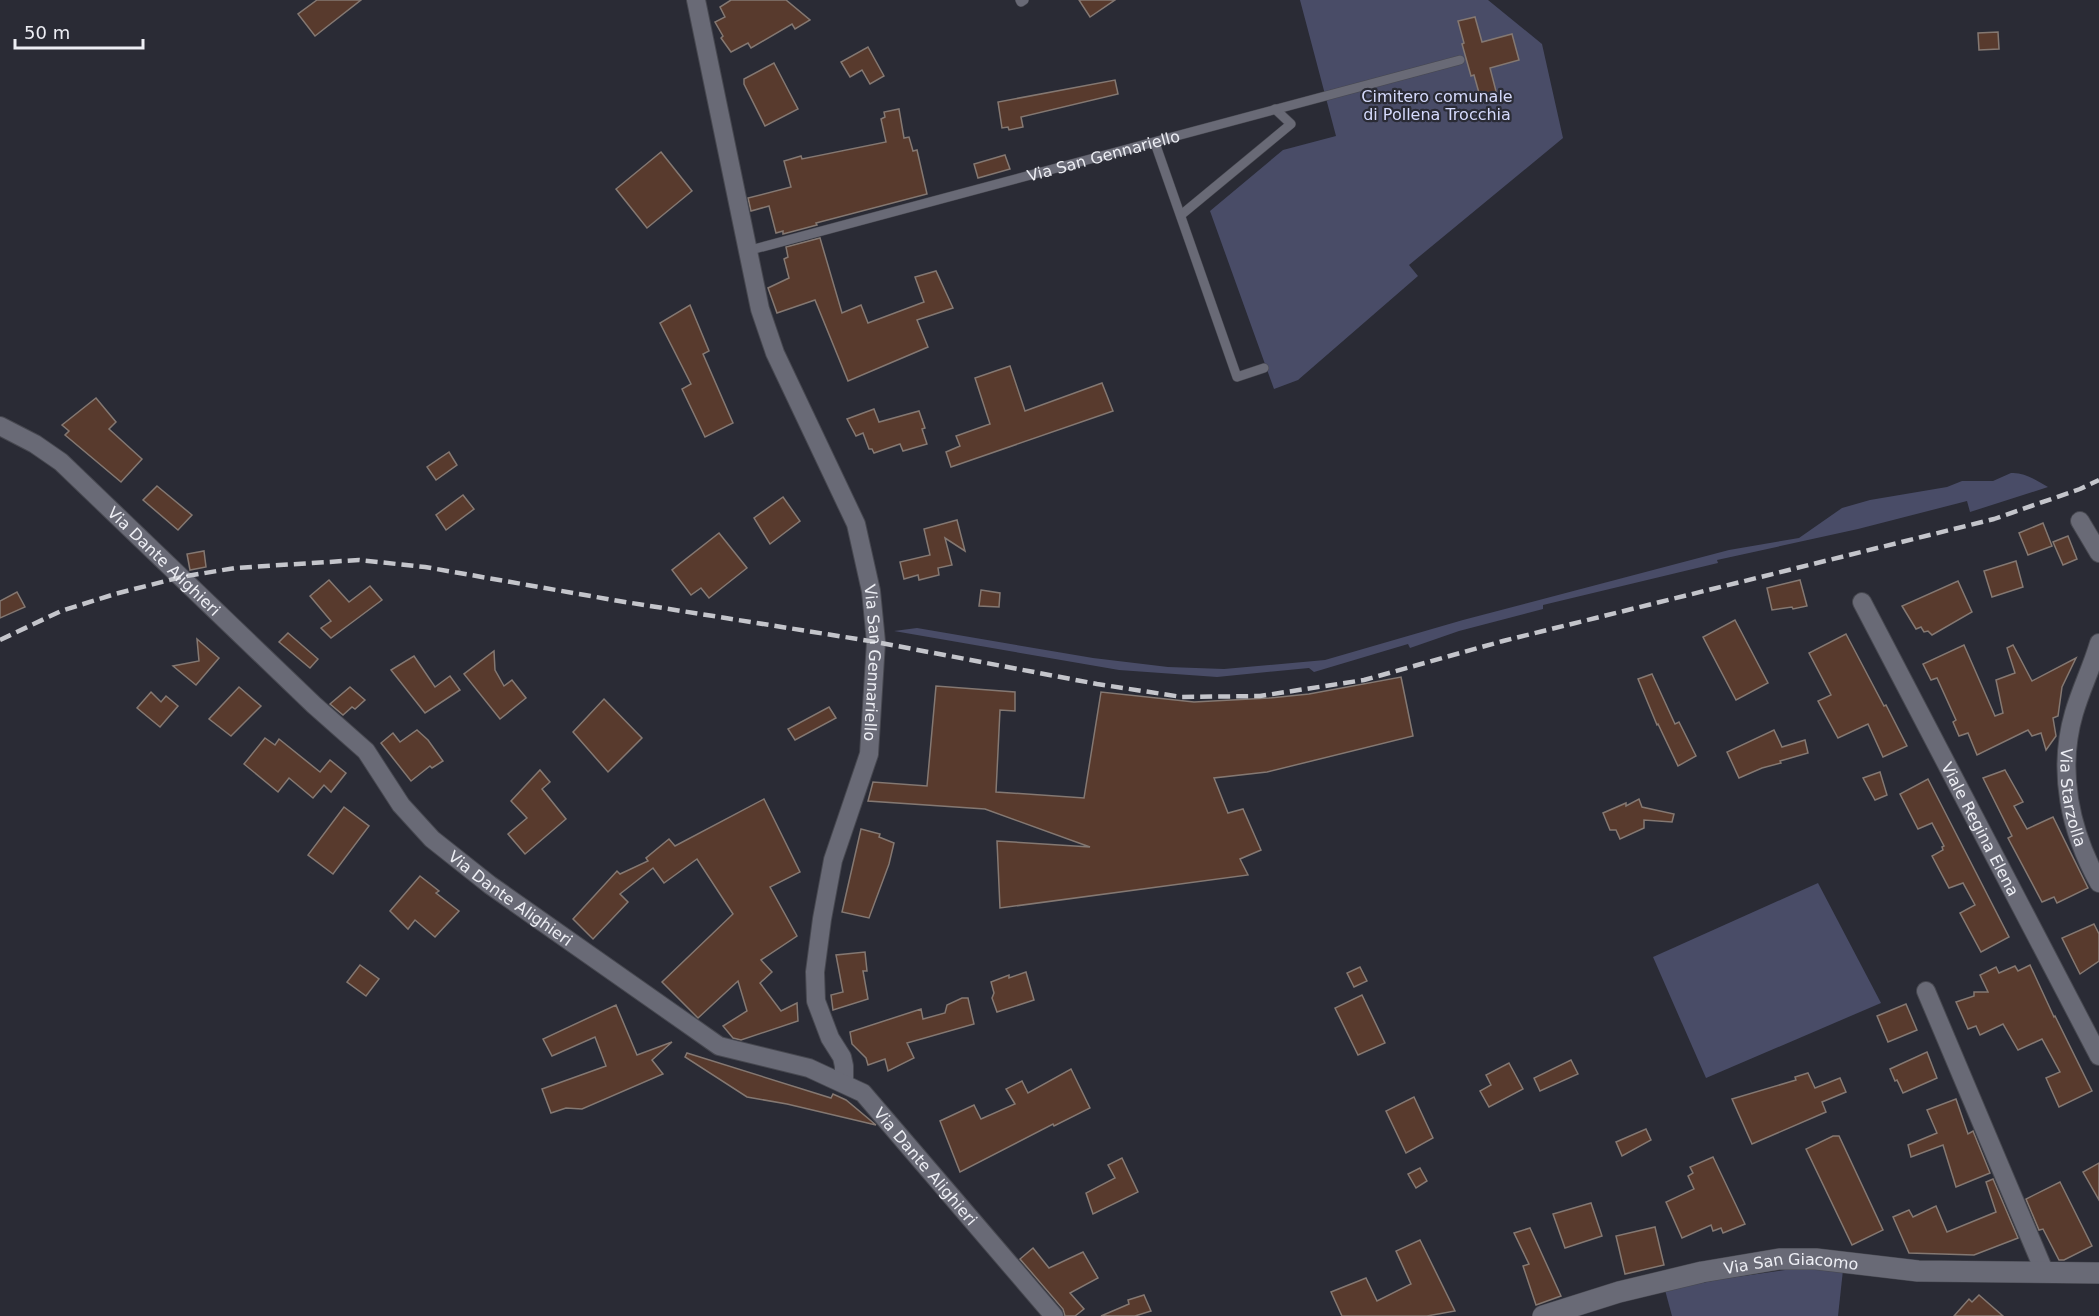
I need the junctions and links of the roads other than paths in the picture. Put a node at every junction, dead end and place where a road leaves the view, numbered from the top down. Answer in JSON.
{"nodes":[{"id":1,"x":696,"y":0,"type":"edge"},
{"id":2,"x":1460,"y":60,"type":"dead end"},
{"id":3,"x":1275,"y":109,"type":"junction"},
{"id":4,"x":1155,"y":143,"type":"junction"},
{"id":5,"x":1181,"y":215,"type":"junction"},
{"id":6,"x":747,"y":250,"type":"junction"},
{"id":7,"x":1264,"y":368,"type":"dead end"},
{"id":8,"x":0,"y":426,"type":"edge"},
{"id":9,"x":2080,"y":520,"type":"dead end"},
{"id":10,"x":2099,"y":553,"type":"edge"},
{"id":11,"x":1862,"y":602,"type":"dead end"},
{"id":12,"x":2099,"y":643,"type":"edge"},
{"id":13,"x":2099,"y":882,"type":"edge"},
{"id":14,"x":1926,"y":991,"type":"dead end"},
{"id":15,"x":2099,"y":1056,"type":"edge"},
{"id":16,"x":844,"y":1083,"type":"junction"},
{"id":17,"x":2044,"y":1273,"type":"junction"},
{"id":18,"x":2099,"y":1273,"type":"edge"},
{"id":19,"x":1054,"y":1316,"type":"edge"},
{"id":20,"x":1543,"y":1316,"type":"edge"}],
"edges":[{"from":1,"to":6,"type":"street","name":"Via San Gennariello"},
{"from":2,"to":3,"type":"lane","name":"Via San Gennariello"},
{"from":3,"to":4,"type":"lane","name":"Via San Gennariello"},
{"from":3,"to":5,"type":"lane"},
{"from":4,"to":5,"type":"lane"},
{"from":4,"to":6,"type":"lane","name":"Via San Gennariello"},
{"from":5,"to":7,"type":"lane"},
{"from":6,"to":16,"type":"street","name":"Via San Gennariello"},
{"from":8,"to":16,"type":"street","name":"Via Dante Alighieri"},
{"from":9,"to":10,"type":"street"},
{"from":11,"to":15,"type":"street","name":"Viale Regina Elena"},
{"from":12,"to":13,"type":"street","name":"Via Starzolla"},
{"from":14,"to":17,"type":"street"},
{"from":16,"to":19,"type":"street","name":"Via Dante Alighieri"},
{"from":17,"to":18,"type":"street","name":"Via San Giacomo"},
{"from":17,"to":20,"type":"street","name":"Via San Giacomo"}]}
